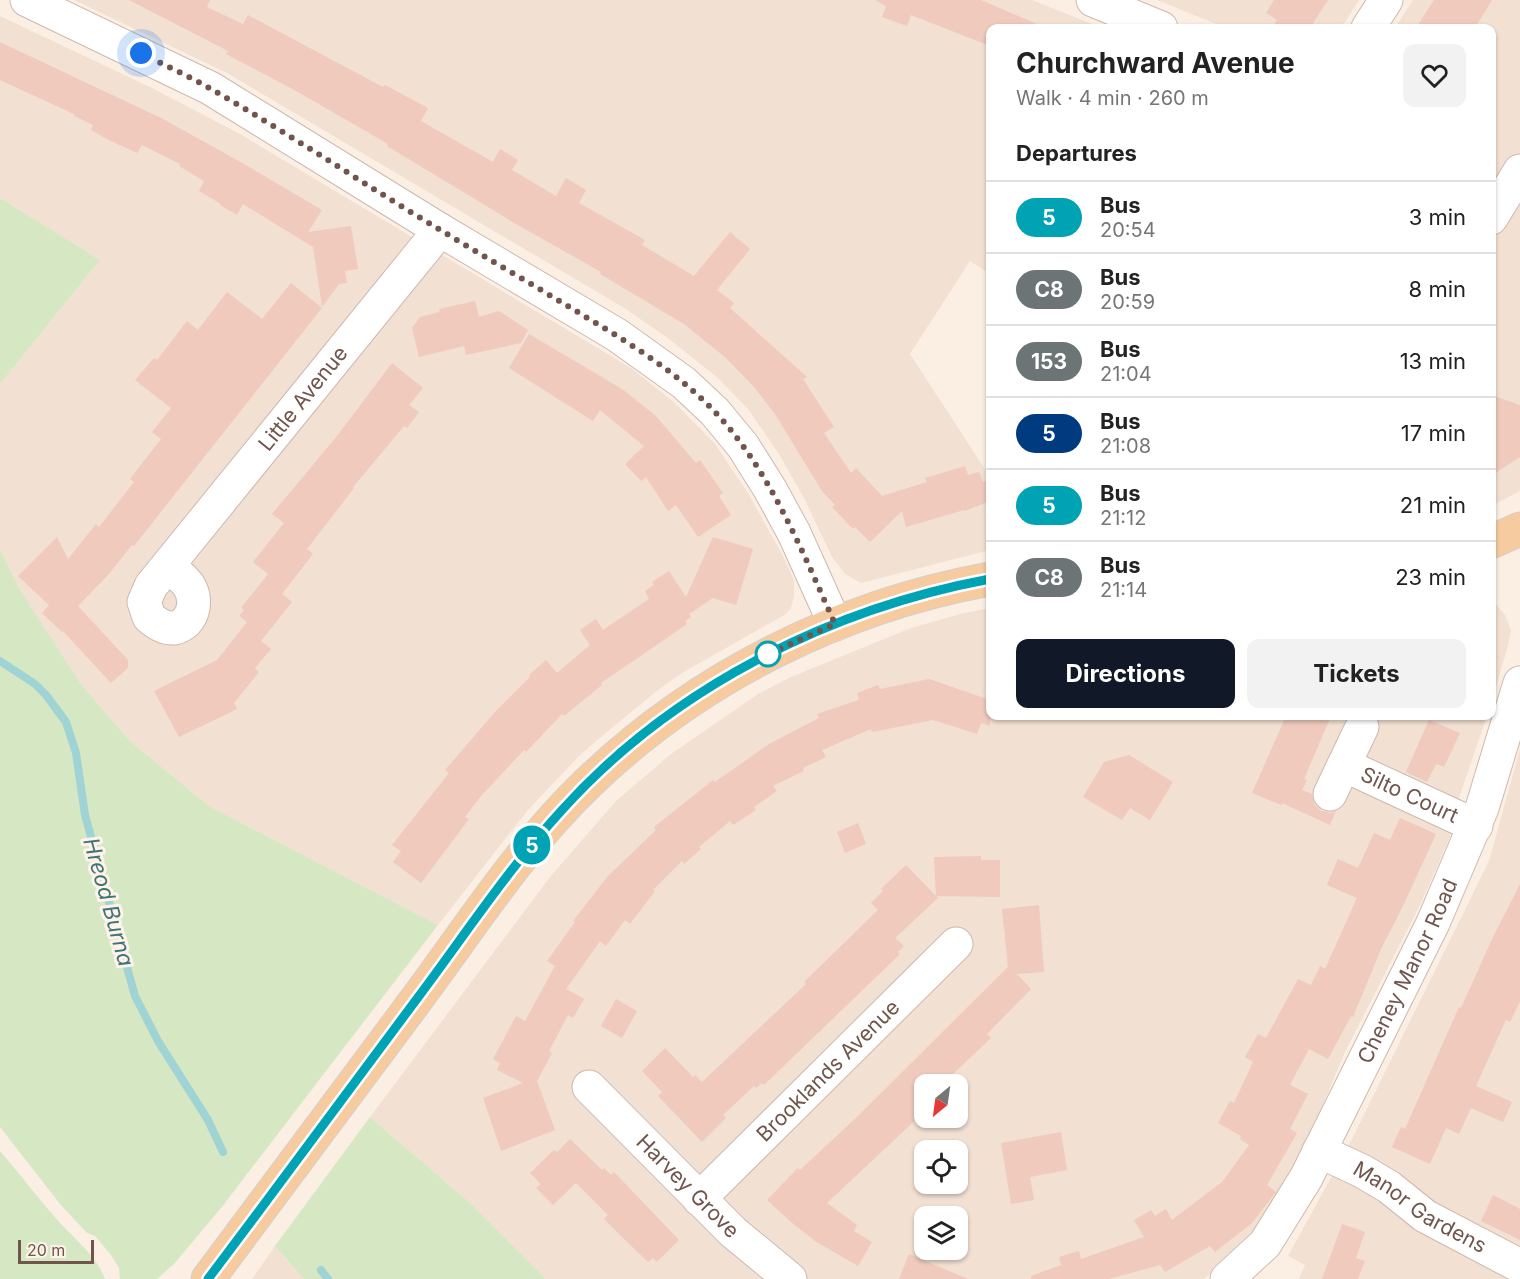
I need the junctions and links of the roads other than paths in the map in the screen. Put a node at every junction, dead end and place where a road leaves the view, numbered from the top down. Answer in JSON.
{"nodes":[{"id":1,"x":27,"y":0,"type":"edge"},
{"id":2,"x":1093,"y":0,"type":"edge"},
{"id":3,"x":1386,"y":0,"type":"edge"},
{"id":4,"x":1151,"y":24,"type":"edge"},
{"id":5,"x":1371,"y":24,"type":"edge"},
{"id":6,"x":1520,"y":171,"type":"edge"},
{"id":7,"x":1496,"y":210,"type":"edge"},
{"id":8,"x":440,"y":230,"type":"junction"},
{"id":9,"x":168,"y":566,"type":"dead end"},
{"id":10,"x":986,"y":580,"type":"edge"},
{"id":11,"x":835,"y":624,"type":"junction"},
{"id":12,"x":1520,"y":683,"type":"edge"},
{"id":13,"x":1362,"y":727,"type":"dead end"},
{"id":14,"x":1344,"y":765,"type":"junction"},
{"id":15,"x":1508,"y":769,"type":"edge"},
{"id":16,"x":1330,"y":794,"type":"dead end"},
{"id":17,"x":1476,"y":826,"type":"junction"},
{"id":18,"x":956,"y":944,"type":"dead end"},
{"id":19,"x":589,"y":1087,"type":"dead end"},
{"id":20,"x":1319,"y":1150,"type":"junction"},
{"id":21,"x":699,"y":1199,"type":"junction"},
{"id":22,"x":1265,"y":1244,"type":"junction"},
{"id":23,"x":1520,"y":1266,"type":"edge"},
{"id":24,"x":208,"y":1279,"type":"edge"},
{"id":25,"x":790,"y":1279,"type":"edge"},
{"id":26,"x":1227,"y":1279,"type":"edge"},
{"id":27,"x":1265,"y":1279,"type":"edge"}],
"edges":[{"from":1,"to":8,"type":"street"},
{"from":2,"to":4,"type":"street"},
{"from":3,"to":5,"type":"street"},
{"from":6,"to":7,"type":"street"},
{"from":8,"to":9,"type":"street","name":"Little Avenue"},
{"from":8,"to":11,"type":"street"},
{"from":10,"to":11,"type":"main road"},
{"from":11,"to":24,"type":"main road"},
{"from":12,"to":15,"type":"street","name":"Cheney Manor Road"},
{"from":13,"to":14,"type":"street","name":"Silto Court"},
{"from":14,"to":16,"type":"street","name":"Silto Court"},
{"from":14,"to":17,"type":"street","name":"Silto Court"},
{"from":15,"to":17,"type":"street","name":"Cheney Manor Road"},
{"from":17,"to":20,"type":"street","name":"Cheney Manor Road"},
{"from":18,"to":21,"type":"street","name":"Brooklands Avenue"},
{"from":19,"to":21,"type":"street","name":"Harvey Grove"},
{"from":20,"to":22,"type":"street","name":"Cheney Manor Road"},
{"from":20,"to":23,"type":"street","name":"Manor Gardens"},
{"from":21,"to":25,"type":"street","name":"Harvey Grove"},
{"from":22,"to":26,"type":"street","name":"Cheney Manor Road"},
{"from":22,"to":27,"type":"street"}]}
